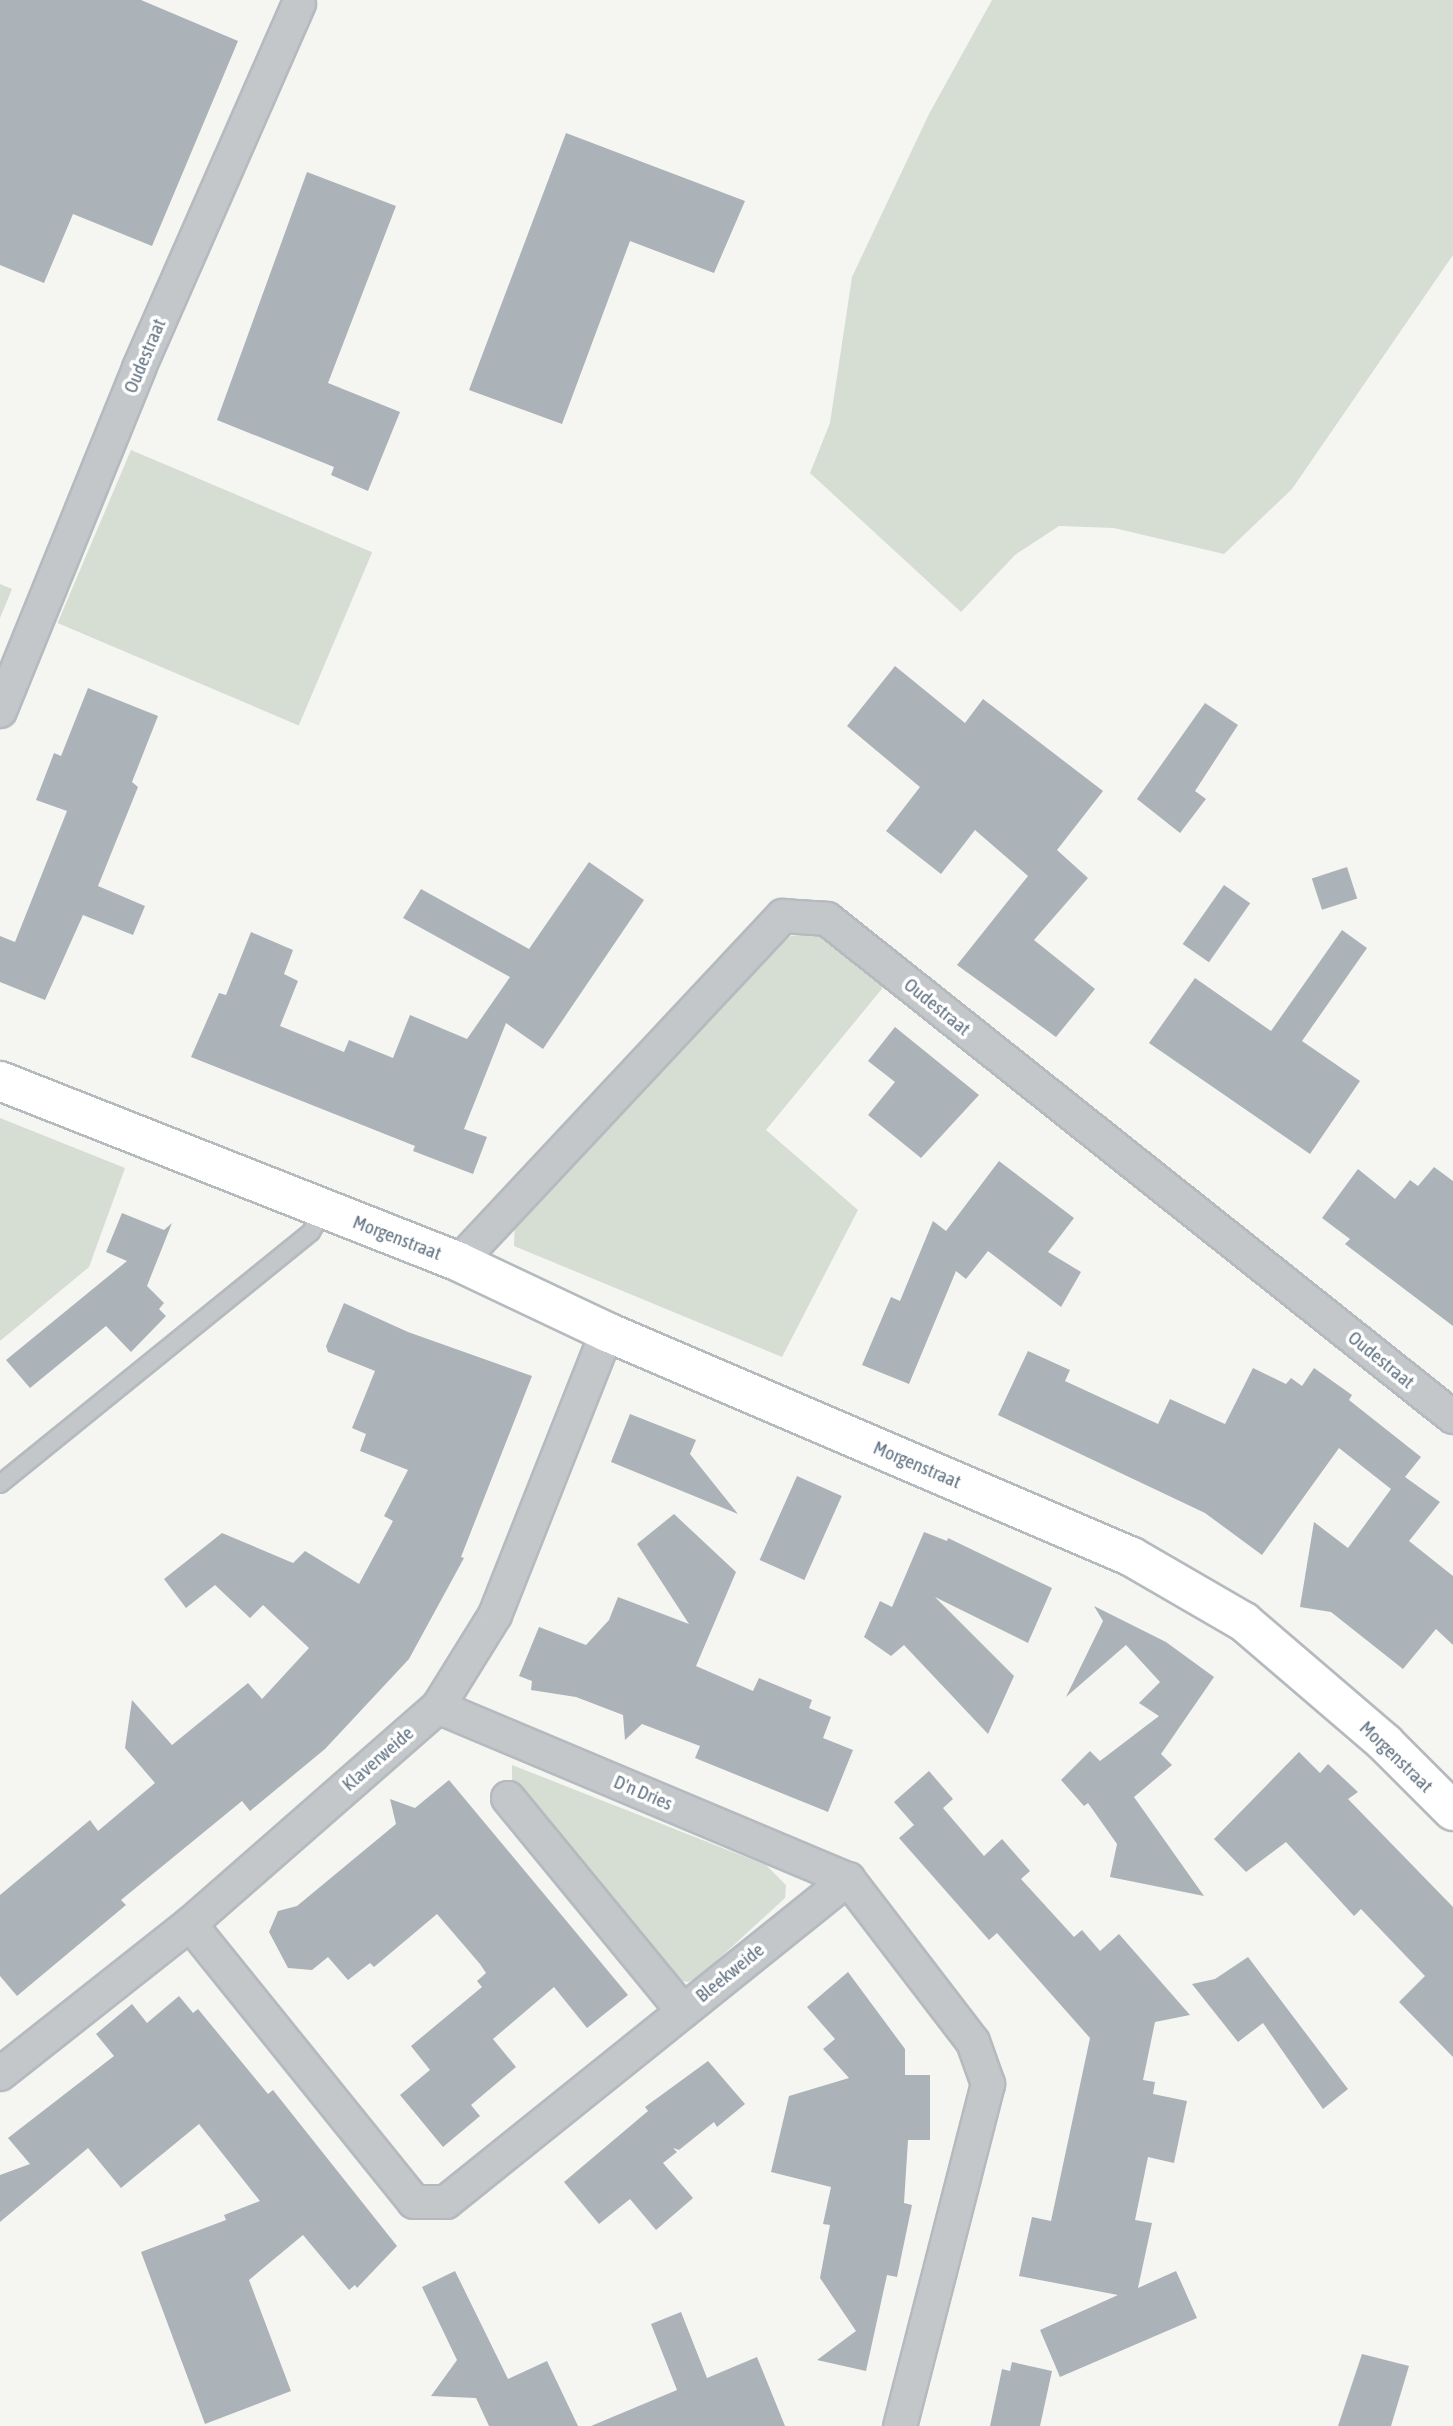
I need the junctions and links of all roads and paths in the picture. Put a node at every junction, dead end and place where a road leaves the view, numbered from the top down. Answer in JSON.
{"nodes":[{"id":1,"x":299,"y":4,"type":"dead end"},
{"id":2,"x":0,"y":711,"type":"edge"},
{"id":3,"x":0,"y":1081,"type":"edge"},
{"id":4,"x":323,"y":1210,"type":"junction"},
{"id":5,"x":459,"y":1262,"type":"junction"},
{"id":6,"x":607,"y":1332,"type":"junction"},
{"id":7,"x":1453,"y":1417,"type":"edge"},
{"id":8,"x":0,"y":1484,"type":"edge"},
{"id":9,"x":438,"y":1707,"type":"junction"},
{"id":10,"x":508,"y":1798,"type":"dead end"},
{"id":11,"x":1453,"y":1811,"type":"edge"},
{"id":12,"x":848,"y":1879,"type":"junction"},
{"id":13,"x":190,"y":1924,"type":"junction"},
{"id":14,"x":683,"y":2011,"type":"junction"},
{"id":15,"x":0,"y":2074,"type":"edge"},
{"id":16,"x":900,"y":2426,"type":"edge"}],
"edges":[{"from":1,"to":2,"type":"street","name":"Oudestraat"},
{"from":3,"to":4,"type":"street","name":"Morgenstraat"},
{"from":4,"to":5,"type":"street","name":"Morgenstraat"},
{"from":4,"to":8,"type":"lane"},
{"from":5,"to":6,"type":"street","name":"Morgenstraat"},
{"from":5,"to":7,"type":"street","name":"Oudestraat"},
{"from":6,"to":9,"type":"street","name":"Klaverweide"},
{"from":6,"to":11,"type":"street","name":"Morgenstraat"},
{"from":9,"to":12,"type":"street","name":"D'n Dries"},
{"from":9,"to":13,"type":"street","name":"Klaverweide"},
{"from":10,"to":14,"type":"street"},
{"from":12,"to":14,"type":"street","name":"Bleekweide"},
{"from":12,"to":16,"type":"street"},
{"from":13,"to":14,"type":"street","name":"Bleekweide"},
{"from":13,"to":15,"type":"street","name":"Klaverweide"}]}
